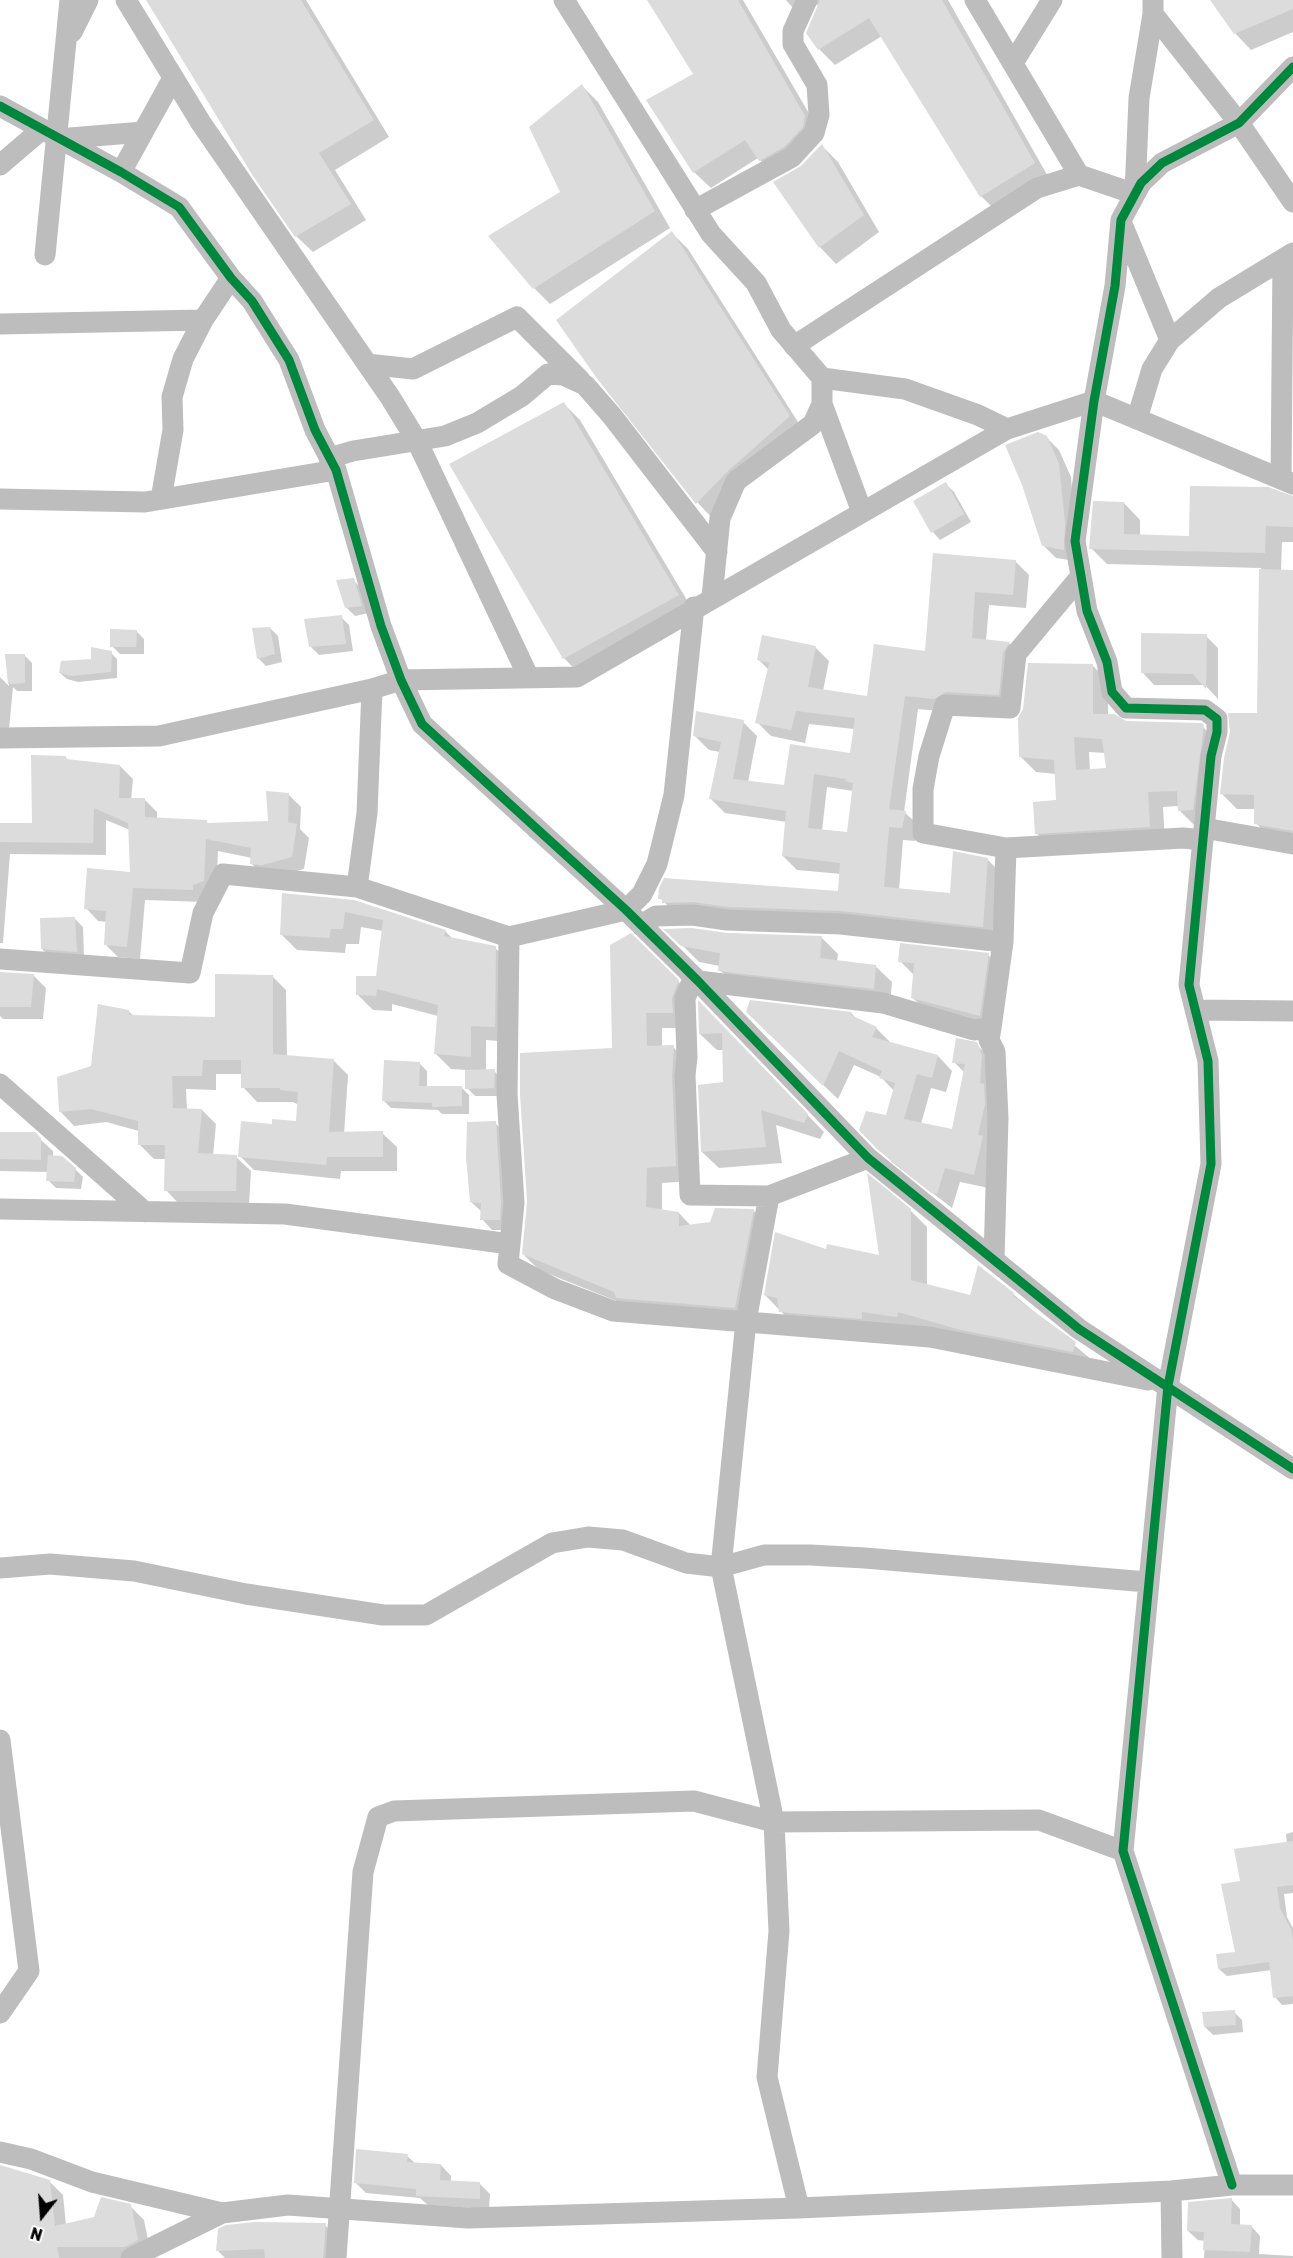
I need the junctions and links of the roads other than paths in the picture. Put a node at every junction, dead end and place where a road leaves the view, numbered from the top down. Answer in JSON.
{"nodes":[{"id":1,"x":70,"y":0,"type":"edge"},
{"id":2,"x":88,"y":0,"type":"edge"},
{"id":3,"x":126,"y":0,"type":"edge"},
{"id":4,"x":564,"y":0,"type":"edge"},
{"id":5,"x":807,"y":0,"type":"edge"},
{"id":6,"x":975,"y":0,"type":"edge"},
{"id":7,"x":1052,"y":0,"type":"edge"},
{"id":8,"x":1153,"y":7,"type":"edge"},
{"id":9,"x":66,"y":45,"type":"junction"},
{"id":10,"x":1013,"y":63,"type":"junction"},
{"id":11,"x":1293,"y":67,"type":"edge"},
{"id":12,"x":173,"y":78,"type":"junction"},
{"id":13,"x":0,"y":106,"type":"edge"},
{"id":14,"x":1239,"y":123,"type":"junction"},
{"id":15,"x":143,"y":132,"type":"junction"},
{"id":16,"x":49,"y":135,"type":"junction"},
{"id":17,"x":0,"y":165,"type":"edge"},
{"id":18,"x":121,"y":172,"type":"junction"},
{"id":19,"x":1079,"y":175,"type":"junction"},
{"id":20,"x":1135,"y":194,"type":"junction"},
{"id":21,"x":1293,"y":202,"type":"edge"},
{"id":22,"x":695,"y":210,"type":"junction"},
{"id":23,"x":1121,"y":220,"type":"junction"},
{"id":24,"x":45,"y":255,"type":"dead end"},
{"id":25,"x":1288,"y":256,"type":"edge"},
{"id":26,"x":231,"y":278,"type":"junction"},
{"id":27,"x":203,"y":320,"type":"junction"},
{"id":28,"x":0,"y":324,"type":"edge"},
{"id":29,"x":1170,"y":340,"type":"junction"},
{"id":30,"x":794,"y":346,"type":"junction"},
{"id":31,"x":367,"y":364,"type":"junction"},
{"id":32,"x":822,"y":378,"type":"junction"},
{"id":33,"x":585,"y":385,"type":"junction"},
{"id":34,"x":1094,"y":401,"type":"junction"},
{"id":35,"x":822,"y":404,"type":"junction"},
{"id":36,"x":1137,"y":419,"type":"junction"},
{"id":37,"x":1007,"y":429,"type":"junction"},
{"id":38,"x":417,"y":441,"type":"junction"},
{"id":39,"x":332,"y":464,"type":"junction"},
{"id":40,"x":1287,"y":482,"type":"edge"},
{"id":41,"x":0,"y":499,"type":"edge"},
{"id":42,"x":161,"y":499,"type":"junction"},
{"id":43,"x":862,"y":512,"type":"junction"},
{"id":44,"x":717,"y":552,"type":"junction"},
{"id":45,"x":1081,"y":576,"type":"junction"},
{"id":46,"x":703,"y":602,"type":"junction"},
{"id":47,"x":530,"y":678,"type":"junction"},
{"id":48,"x":401,"y":680,"type":"junction"},
{"id":49,"x":372,"y":689,"type":"junction"},
{"id":50,"x":0,"y":738,"type":"edge"},
{"id":51,"x":1204,"y":834,"type":"junction"},
{"id":52,"x":1293,"y":844,"type":"edge"},
{"id":53,"x":1006,"y":848,"type":"junction"},
{"id":54,"x":357,"y":887,"type":"junction"},
{"id":55,"x":626,"y":910,"type":"junction"},
{"id":56,"x":641,"y":925,"type":"junction"},
{"id":57,"x":509,"y":938,"type":"junction"},
{"id":58,"x":1003,"y":942,"type":"junction"},
{"id":59,"x":0,"y":959,"type":"edge"},
{"id":60,"x":696,"y":979,"type":"junction"},
{"id":61,"x":1195,"y":1010,"type":"junction"},
{"id":62,"x":1293,"y":1011,"type":"edge"},
{"id":63,"x":991,"y":1028,"type":"junction"},
{"id":64,"x":0,"y":1084,"type":"edge"},
{"id":65,"x":868,"y":1158,"type":"junction"},
{"id":66,"x":769,"y":1196,"type":"junction"},
{"id":67,"x":0,"y":1209,"type":"edge"},
{"id":68,"x":145,"y":1212,"type":"junction"},
{"id":69,"x":510,"y":1244,"type":"junction"},
{"id":70,"x":994,"y":1260,"type":"junction"},
{"id":71,"x":746,"y":1321,"type":"junction"},
{"id":72,"x":1168,"y":1386,"type":"junction"},
{"id":73,"x":1293,"y":1469,"type":"edge"},
{"id":74,"x":0,"y":1568,"type":"edge"},
{"id":75,"x":721,"y":1568,"type":"junction"},
{"id":76,"x":1147,"y":1582,"type":"junction"},
{"id":77,"x":0,"y":1740,"type":"edge"},
{"id":78,"x":774,"y":1822,"type":"junction"},
{"id":79,"x":1123,"y":1851,"type":"junction"},
{"id":80,"x":0,"y":2013,"type":"edge"},
{"id":81,"x":0,"y":2152,"type":"edge"},
{"id":82,"x":1232,"y":2185,"type":"junction"},
{"id":83,"x":1293,"y":2185,"type":"edge"},
{"id":84,"x":1171,"y":2191,"type":"junction"},
{"id":85,"x":799,"y":2208,"type":"junction"},
{"id":86,"x":338,"y":2209,"type":"junction"},
{"id":87,"x":222,"y":2213,"type":"junction"},
{"id":88,"x":131,"y":2258,"type":"edge"},
{"id":89,"x":336,"y":2258,"type":"edge"},
{"id":90,"x":1172,"y":2258,"type":"edge"}],
"edges":[{"from":1,"to":9,"type":"street"},
{"from":2,"to":9,"type":"street"},
{"from":3,"to":12,"type":"street"},
{"from":4,"to":22,"type":"street"},
{"from":5,"to":22,"type":"street"},
{"from":6,"to":10,"type":"street"},
{"from":7,"to":10,"type":"street"},
{"from":8,"to":14,"type":"street"},
{"from":8,"to":20,"type":"street"},
{"from":9,"to":16,"type":"street"},
{"from":10,"to":19,"type":"street"},
{"from":11,"to":14,"type":"street"},
{"from":12,"to":15,"type":"street"},
{"from":12,"to":31,"type":"street"},
{"from":13,"to":16,"type":"street"},
{"from":14,"to":20,"type":"street"},
{"from":14,"to":21,"type":"street"},
{"from":15,"to":16,"type":"street"},
{"from":15,"to":18,"type":"street"},
{"from":16,"to":17,"type":"street"},
{"from":16,"to":18,"type":"street"},
{"from":16,"to":24,"type":"street"},
{"from":18,"to":26,"type":"street"},
{"from":19,"to":20,"type":"street"},
{"from":19,"to":30,"type":"street"},
{"from":20,"to":23,"type":"street"},
{"from":22,"to":30,"type":"street"},
{"from":23,"to":29,"type":"street"},
{"from":23,"to":34,"type":"street"},
{"from":25,"to":29,"type":"street"},
{"from":25,"to":40,"type":"street"},
{"from":26,"to":27,"type":"street"},
{"from":26,"to":39,"type":"street"},
{"from":27,"to":28,"type":"street"},
{"from":27,"to":42,"type":"street"},
{"from":29,"to":36,"type":"street"},
{"from":30,"to":32,"type":"street"},
{"from":31,"to":33,"type":"street"},
{"from":31,"to":38,"type":"street"},
{"from":32,"to":35,"type":"street"},
{"from":32,"to":37,"type":"street"},
{"from":33,"to":38,"type":"street"},
{"from":33,"to":44,"type":"street"},
{"from":34,"to":36,"type":"street"},
{"from":34,"to":37,"type":"street"},
{"from":34,"to":45,"type":"street"},
{"from":35,"to":43,"type":"street"},
{"from":35,"to":44,"type":"street"},
{"from":36,"to":40,"type":"street"},
{"from":37,"to":43,"type":"street"},
{"from":38,"to":39,"type":"street"},
{"from":38,"to":47,"type":"street"},
{"from":39,"to":42,"type":"street"},
{"from":39,"to":48,"type":"street"},
{"from":41,"to":42,"type":"street"},
{"from":43,"to":46,"type":"street"},
{"from":44,"to":46,"type":"street"},
{"from":45,"to":51,"type":"street"},
{"from":45,"to":53,"type":"street"},
{"from":46,"to":47,"type":"street"},
{"from":46,"to":55,"type":"street"},
{"from":47,"to":48,"type":"street"},
{"from":48,"to":49,"type":"street"},
{"from":48,"to":55,"type":"street"},
{"from":49,"to":50,"type":"street"},
{"from":49,"to":54,"type":"street"},
{"from":51,"to":52,"type":"street"},
{"from":51,"to":53,"type":"street"},
{"from":51,"to":61,"type":"street"},
{"from":53,"to":58,"type":"street"},
{"from":54,"to":57,"type":"street"},
{"from":54,"to":59,"type":"street"},
{"from":55,"to":56,"type":"street"},
{"from":55,"to":57,"type":"street"},
{"from":56,"to":58,"type":"street"},
{"from":56,"to":60,"type":"street"},
{"from":57,"to":69,"type":"street"},
{"from":58,"to":63,"type":"street"},
{"from":60,"to":63,"type":"street"},
{"from":60,"to":65,"type":"street"},
{"from":60,"to":66,"type":"street"},
{"from":61,"to":62,"type":"street"},
{"from":61,"to":72,"type":"street"},
{"from":63,"to":70,"type":"street"},
{"from":64,"to":68,"type":"street"},
{"from":65,"to":66,"type":"street"},
{"from":65,"to":70,"type":"street"},
{"from":66,"to":71,"type":"street"},
{"from":67,"to":68,"type":"street"},
{"from":68,"to":69,"type":"street"},
{"from":69,"to":71,"type":"street"},
{"from":70,"to":72,"type":"street"},
{"from":71,"to":72,"type":"street"},
{"from":71,"to":75,"type":"street"},
{"from":72,"to":73,"type":"street"},
{"from":72,"to":76,"type":"street"},
{"from":74,"to":75,"type":"street"},
{"from":75,"to":76,"type":"street"},
{"from":75,"to":78,"type":"street"},
{"from":76,"to":79,"type":"street"},
{"from":77,"to":80,"type":"street"},
{"from":78,"to":79,"type":"street"},
{"from":78,"to":85,"type":"street"},
{"from":78,"to":86,"type":"street"},
{"from":79,"to":82,"type":"street"},
{"from":81,"to":87,"type":"street"},
{"from":82,"to":83,"type":"street"},
{"from":82,"to":84,"type":"street"},
{"from":84,"to":85,"type":"street"},
{"from":84,"to":90,"type":"street"},
{"from":85,"to":86,"type":"street"},
{"from":86,"to":87,"type":"street"},
{"from":86,"to":89,"type":"street"},
{"from":87,"to":88,"type":"street"}]}
